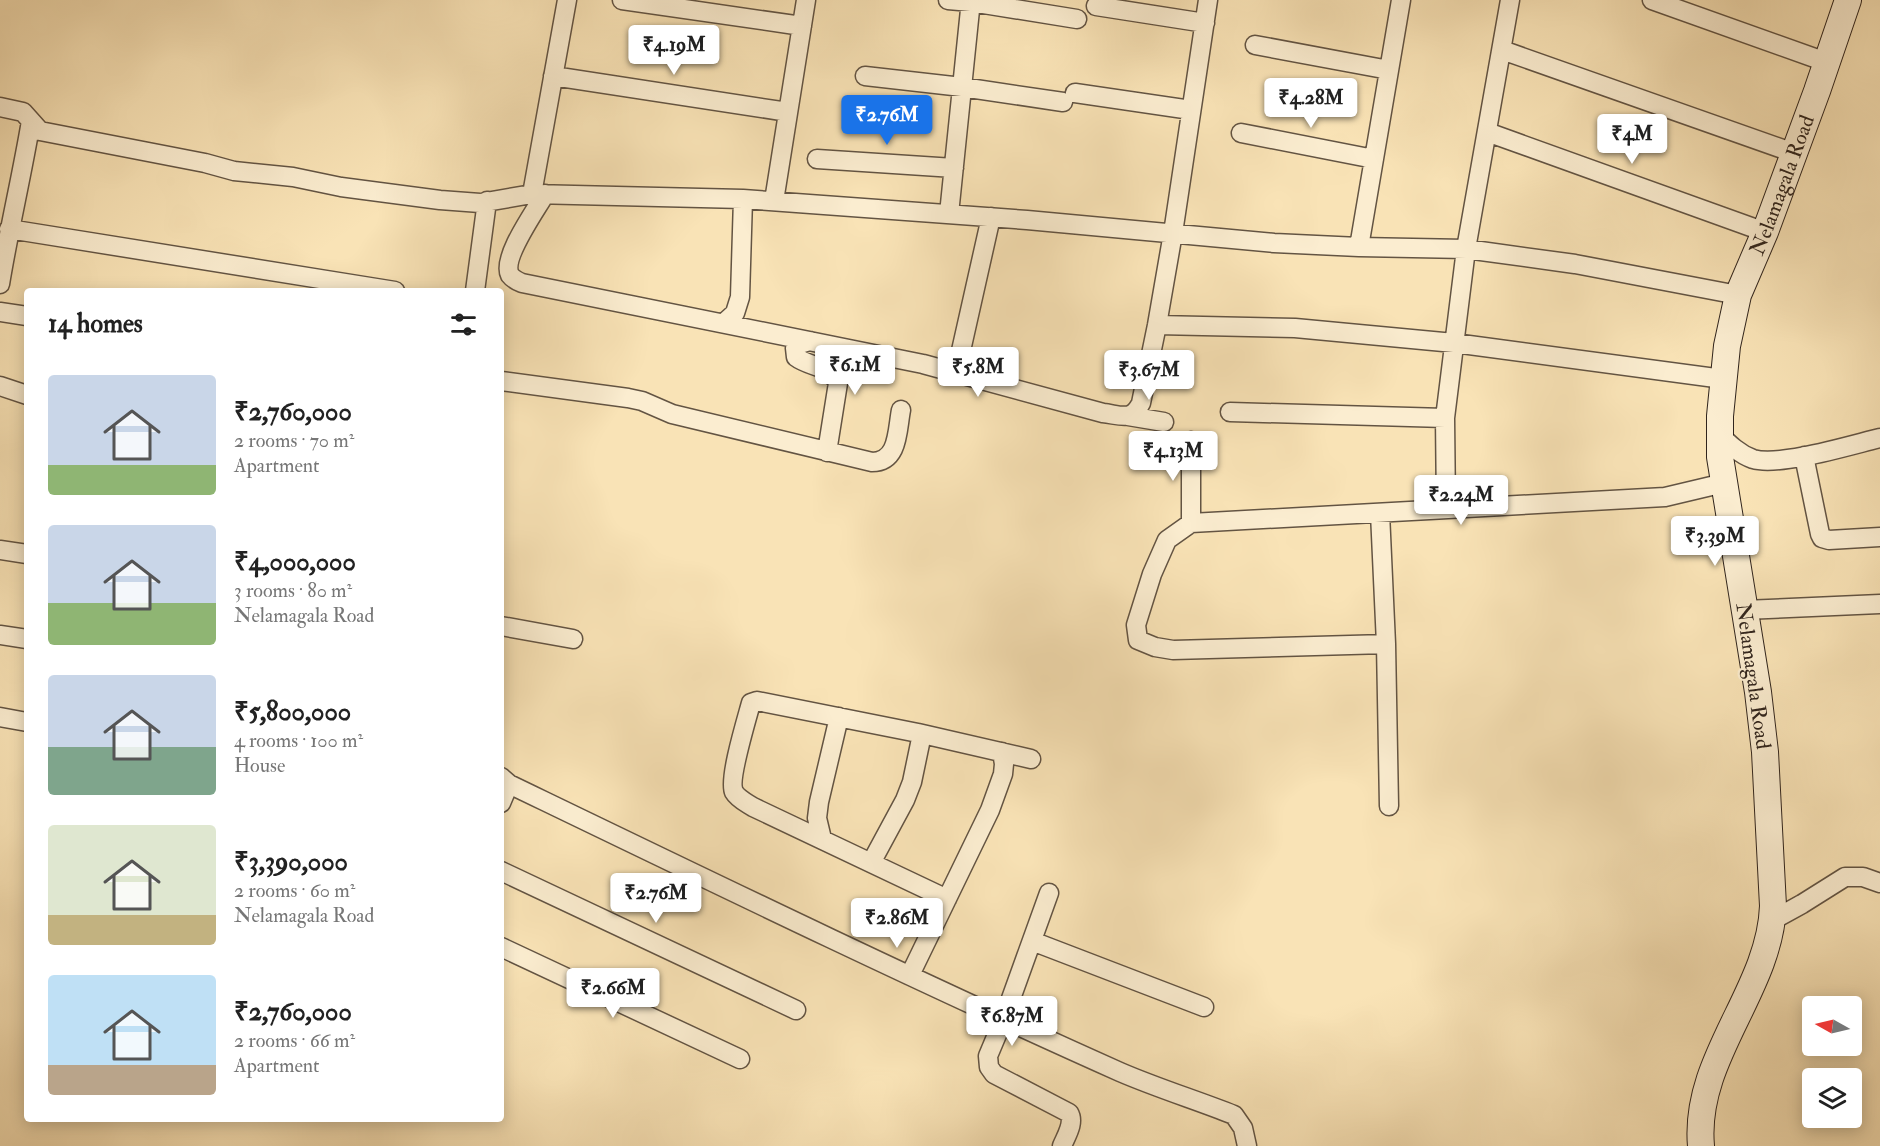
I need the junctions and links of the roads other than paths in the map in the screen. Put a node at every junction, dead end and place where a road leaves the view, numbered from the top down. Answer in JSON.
{"nodes":[{"id":1,"x":567,"y":0,"type":"edge"},
{"id":2,"x":622,"y":0,"type":"edge"},
{"id":3,"x":806,"y":0,"type":"edge"},
{"id":4,"x":948,"y":0,"type":"edge"},
{"id":5,"x":1209,"y":0,"type":"edge"},
{"id":6,"x":1401,"y":0,"type":"edge"},
{"id":7,"x":1510,"y":0,"type":"edge"},
{"id":8,"x":1652,"y":0,"type":"edge"},
{"id":9,"x":1848,"y":0,"type":"edge"},
{"id":10,"x":971,"y":1,"type":"edge"},
{"id":11,"x":1096,"y":6,"type":"dead end"},
{"id":12,"x":1077,"y":19,"type":"dead end"},
{"id":13,"x":1205,"y":23,"type":"junction"},
{"id":14,"x":802,"y":26,"type":"junction"},
{"id":15,"x":1255,"y":45,"type":"dead end"},
{"id":16,"x":1502,"y":50,"type":"junction"},
{"id":17,"x":1826,"y":62,"type":"junction"},
{"id":18,"x":1389,"y":70,"type":"junction"},
{"id":19,"x":553,"y":76,"type":"junction"},
{"id":20,"x":865,"y":76,"type":"dead end"},
{"id":21,"x":962,"y":87,"type":"junction"},
{"id":22,"x":0,"y":107,"type":"edge"},
{"id":23,"x":1191,"y":110,"type":"junction"},
{"id":24,"x":788,"y":112,"type":"junction"},
{"id":25,"x":31,"y":121,"type":"junction"},
{"id":26,"x":1487,"y":132,"type":"junction"},
{"id":27,"x":1241,"y":133,"type":"dead end"},
{"id":28,"x":1794,"y":153,"type":"junction"},
{"id":29,"x":817,"y":159,"type":"dead end"},
{"id":30,"x":1374,"y":159,"type":"junction"},
{"id":31,"x":954,"y":168,"type":"junction"},
{"id":32,"x":538,"y":194,"type":"junction"},
{"id":33,"x":743,"y":199,"type":"junction"},
{"id":34,"x":488,"y":201,"type":"junction"},
{"id":35,"x":774,"y":201,"type":"junction"},
{"id":36,"x":949,"y":214,"type":"junction"},
{"id":37,"x":991,"y":217,"type":"junction"},
{"id":38,"x":9,"y":230,"type":"junction"},
{"id":39,"x":1765,"y":232,"type":"junction"},
{"id":40,"x":1173,"y":233,"type":"junction"},
{"id":41,"x":1359,"y":247,"type":"junction"},
{"id":42,"x":1466,"y":249,"type":"junction"},
{"id":43,"x":0,"y":284,"type":"edge"},
{"id":44,"x":376,"y":288,"type":"edge"},
{"id":45,"x":475,"y":288,"type":"edge"},
{"id":46,"x":1738,"y":295,"type":"junction"},
{"id":47,"x":0,"y":312,"type":"edge"},
{"id":48,"x":24,"y":316,"type":"edge"},
{"id":49,"x":724,"y":323,"type":"junction"},
{"id":50,"x":1157,"y":325,"type":"junction"},
{"id":51,"x":810,"y":341,"type":"junction"},
{"id":52,"x":1454,"y":343,"type":"junction"},
{"id":53,"x":956,"y":373,"type":"junction"},
{"id":54,"x":1723,"y":379,"type":"junction"},
{"id":55,"x":504,"y":381,"type":"edge"},
{"id":56,"x":0,"y":386,"type":"edge"},
{"id":57,"x":24,"y":394,"type":"edge"},
{"id":58,"x":901,"y":410,"type":"dead end"},
{"id":59,"x":1230,"y":412,"type":"dead end"},
{"id":60,"x":1128,"y":416,"type":"junction"},
{"id":61,"x":1445,"y":418,"type":"junction"},
{"id":62,"x":1164,"y":422,"type":"dead end"},
{"id":63,"x":1719,"y":434,"type":"junction"},
{"id":64,"x":1880,"y":438,"type":"edge"},
{"id":65,"x":1191,"y":441,"type":"dead end"},
{"id":66,"x":827,"y":452,"type":"junction"},
{"id":67,"x":1804,"y":456,"type":"junction"},
{"id":68,"x":1724,"y":483,"type":"junction"},
{"id":69,"x":1446,"y":509,"type":"junction"},
{"id":70,"x":1380,"y":513,"type":"junction"},
{"id":71,"x":1191,"y":523,"type":"junction"},
{"id":72,"x":1880,"y":537,"type":"edge"},
{"id":73,"x":0,"y":550,"type":"edge"},
{"id":74,"x":24,"y":554,"type":"edge"},
{"id":75,"x":1880,"y":604,"type":"edge"},
{"id":76,"x":1744,"y":610,"type":"junction"},
{"id":77,"x":504,"y":627,"type":"edge"},
{"id":78,"x":0,"y":636,"type":"edge"},
{"id":79,"x":24,"y":639,"type":"edge"},
{"id":80,"x":573,"y":639,"type":"dead end"},
{"id":81,"x":1386,"y":644,"type":"junction"},
{"id":82,"x":0,"y":717,"type":"edge"},
{"id":83,"x":839,"y":717,"type":"junction"},
{"id":84,"x":24,"y":721,"type":"edge"},
{"id":85,"x":922,"y":734,"type":"junction"},
{"id":86,"x":1002,"y":752,"type":"junction"},
{"id":87,"x":1031,"y":759,"type":"dead end"},
{"id":88,"x":505,"y":780,"type":"edge"},
{"id":89,"x":1389,"y":806,"type":"dead end"},
{"id":90,"x":822,"y":839,"type":"junction"},
{"id":91,"x":871,"y":863,"type":"junction"},
{"id":92,"x":504,"y":872,"type":"edge"},
{"id":93,"x":1880,"y":883,"type":"edge"},
{"id":94,"x":1049,"y":893,"type":"dead end"},
{"id":95,"x":947,"y":899,"type":"junction"},
{"id":96,"x":1773,"y":920,"type":"junction"},
{"id":97,"x":1032,"y":941,"type":"junction"},
{"id":98,"x":504,"y":948,"type":"edge"},
{"id":99,"x":910,"y":975,"type":"junction"},
{"id":100,"x":1204,"y":1006,"type":"dead end"},
{"id":101,"x":796,"y":1010,"type":"dead end"},
{"id":102,"x":1004,"y":1018,"type":"junction"},
{"id":103,"x":740,"y":1059,"type":"dead end"},
{"id":104,"x":1062,"y":1146,"type":"edge"},
{"id":105,"x":1248,"y":1146,"type":"edge"},
{"id":106,"x":1701,"y":1146,"type":"edge"}],
"edges":[{"from":1,"to":19,"type":"street"},
{"from":2,"to":14,"type":"street"},
{"from":3,"to":14,"type":"street"},
{"from":4,"to":10,"type":"street"},
{"from":5,"to":13,"type":"street"},
{"from":6,"to":18,"type":"street"},
{"from":7,"to":16,"type":"street"},
{"from":8,"to":17,"type":"street"},
{"from":9,"to":17,"type":"street","name":"Nelamagala Road"},
{"from":10,"to":12,"type":"street"},
{"from":10,"to":21,"type":"street"},
{"from":11,"to":13,"type":"street"},
{"from":13,"to":23,"type":"street"},
{"from":14,"to":24,"type":"street"},
{"from":15,"to":18,"type":"street"},
{"from":16,"to":26,"type":"street"},
{"from":16,"to":28,"type":"street"},
{"from":17,"to":28,"type":"street","name":"Nelamagala Road"},
{"from":18,"to":30,"type":"street"},
{"from":19,"to":24,"type":"street"},
{"from":19,"to":32,"type":"street"},
{"from":20,"to":21,"type":"street"},
{"from":21,"to":23,"type":"street"},
{"from":21,"to":31,"type":"street"},
{"from":22,"to":25,"type":"street"},
{"from":23,"to":40,"type":"street"},
{"from":24,"to":35,"type":"street"},
{"from":25,"to":34,"type":"street"},
{"from":25,"to":38,"type":"street"},
{"from":26,"to":39,"type":"street"},
{"from":26,"to":42,"type":"street"},
{"from":27,"to":30,"type":"street"},
{"from":28,"to":39,"type":"street","name":"Nelamagala Road"},
{"from":29,"to":31,"type":"street"},
{"from":30,"to":41,"type":"street"},
{"from":31,"to":36,"type":"street"},
{"from":32,"to":33,"type":"street"},
{"from":32,"to":34,"type":"street"},
{"from":32,"to":49,"type":"street"},
{"from":33,"to":35,"type":"street"},
{"from":33,"to":49,"type":"street"},
{"from":34,"to":45,"type":"street"},
{"from":35,"to":36,"type":"street"},
{"from":36,"to":37,"type":"street"},
{"from":37,"to":40,"type":"street"},
{"from":37,"to":53,"type":"street"},
{"from":38,"to":43,"type":"street"},
{"from":38,"to":44,"type":"street"},
{"from":39,"to":46,"type":"street","name":"Nelamagala Road"},
{"from":40,"to":41,"type":"street"},
{"from":40,"to":50,"type":"street"},
{"from":41,"to":42,"type":"street"},
{"from":42,"to":46,"type":"street"},
{"from":42,"to":52,"type":"street"},
{"from":46,"to":54,"type":"street","name":"Nelamagala Road"},
{"from":47,"to":48,"type":"street"},
{"from":49,"to":51,"type":"street"},
{"from":50,"to":52,"type":"street"},
{"from":50,"to":60,"type":"street"},
{"from":51,"to":53,"type":"street"},
{"from":51,"to":66,"type":"street"},
{"from":52,"to":54,"type":"street"},
{"from":52,"to":61,"type":"street"},
{"from":53,"to":60,"type":"street"},
{"from":54,"to":63,"type":"street","name":"Nelamagala Road"},
{"from":55,"to":66,"type":"street"},
{"from":56,"to":57,"type":"street"},
{"from":58,"to":66,"type":"street"},
{"from":59,"to":61,"type":"street"},
{"from":60,"to":62,"type":"street"},
{"from":61,"to":69,"type":"street"},
{"from":63,"to":67,"type":"street"},
{"from":63,"to":68,"type":"street","name":"Nelamagala Road"},
{"from":64,"to":67,"type":"street"},
{"from":65,"to":71,"type":"street"},
{"from":67,"to":72,"type":"street"},
{"from":68,"to":69,"type":"street"},
{"from":68,"to":76,"type":"street","name":"Nelamagala Road"},
{"from":69,"to":70,"type":"street"},
{"from":70,"to":71,"type":"street"},
{"from":70,"to":81,"type":"street"},
{"from":71,"to":81,"type":"street"},
{"from":73,"to":74,"type":"street"},
{"from":75,"to":76,"type":"street"},
{"from":76,"to":96,"type":"street","name":"Nelamagala Road"},
{"from":77,"to":80,"type":"street"},
{"from":78,"to":79,"type":"street"},
{"from":81,"to":89,"type":"street"},
{"from":82,"to":84,"type":"street"},
{"from":83,"to":85,"type":"street"},
{"from":83,"to":90,"type":"street"},
{"from":83,"to":90,"type":"street"},
{"from":85,"to":86,"type":"street"},
{"from":85,"to":91,"type":"street"},
{"from":86,"to":87,"type":"street"},
{"from":86,"to":95,"type":"street"},
{"from":88,"to":99,"type":"street"},
{"from":90,"to":91,"type":"street"},
{"from":91,"to":95,"type":"street"},
{"from":92,"to":101,"type":"street"},
{"from":93,"to":96,"type":"street"},
{"from":94,"to":97,"type":"street"},
{"from":95,"to":99,"type":"street"},
{"from":96,"to":106,"type":"street","name":"Nelamagala Road"},
{"from":97,"to":100,"type":"street"},
{"from":97,"to":102,"type":"street"},
{"from":98,"to":103,"type":"street"},
{"from":99,"to":102,"type":"street"},
{"from":102,"to":104,"type":"street"},
{"from":102,"to":105,"type":"street"}]}
